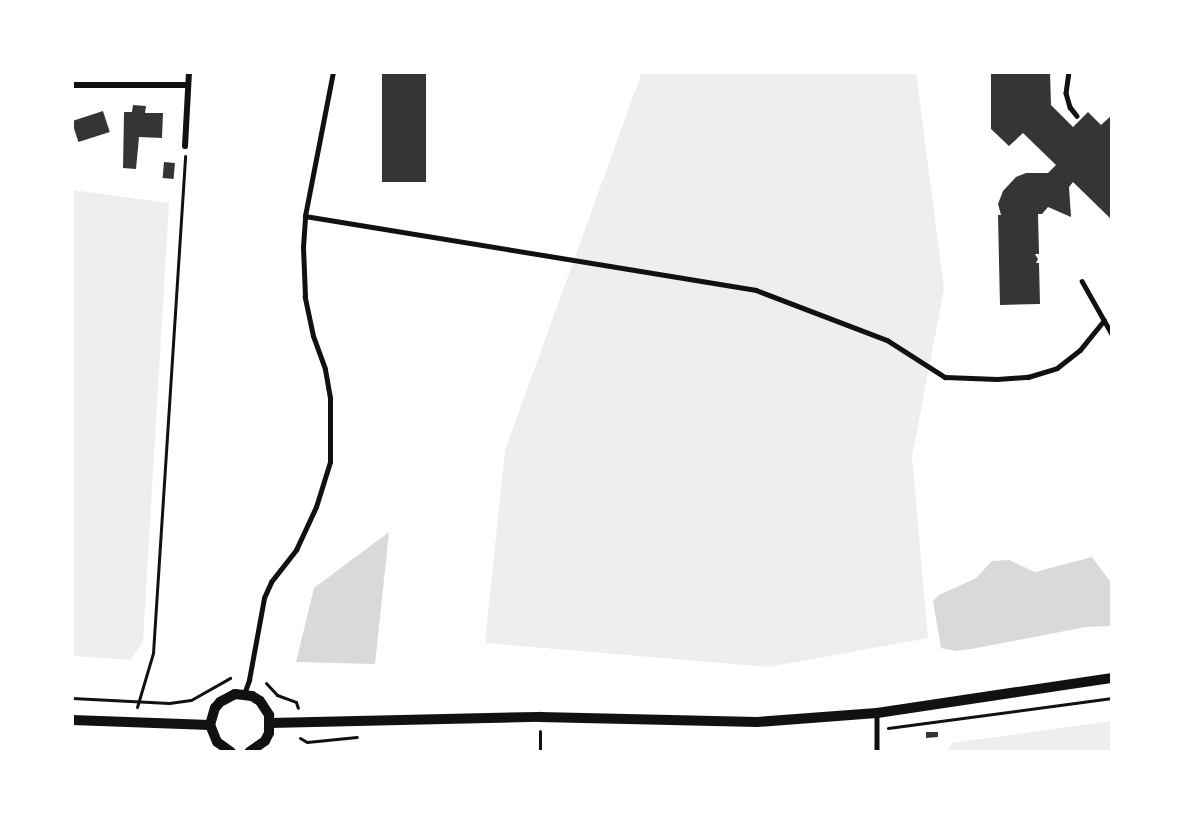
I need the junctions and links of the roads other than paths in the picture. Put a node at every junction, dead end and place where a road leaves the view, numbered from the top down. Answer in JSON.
{"nodes":[{"id":1,"x":189,"y":72,"type":"edge"},
{"id":2,"x":333,"y":72,"type":"edge"},
{"id":3,"x":1069,"y":72,"type":"edge"},
{"id":4,"x":72,"y":85,"type":"edge"},
{"id":5,"x":188,"y":85,"type":"junction"},
{"id":6,"x":1077,"y":116,"type":"dead end"},
{"id":7,"x":185,"y":146,"type":"road end"},
{"id":8,"x":305,"y":216,"type":"junction"},
{"id":9,"x":1082,"y":281,"type":"dead end"},
{"id":10,"x":1104,"y":320,"type":"junction"},
{"id":11,"x":1112,"y":334,"type":"edge"},
{"id":12,"x":1112,"y":678,"type":"edge"},
{"id":13,"x":244,"y":694,"type":"junction"},
{"id":14,"x":877,"y":713,"type":"junction"},
{"id":15,"x":72,"y":720,"type":"edge"},
{"id":16,"x":270,"y":723,"type":"junction"},
{"id":17,"x":210,"y":725,"type":"junction"},
{"id":18,"x":231,"y":752,"type":"edge"},
{"id":19,"x":249,"y":752,"type":"edge"},
{"id":20,"x":877,"y":752,"type":"edge"}],
"edges":[{"from":1,"to":5,"type":"street"},
{"from":2,"to":8,"type":"lane"},
{"from":3,"to":6,"type":"lane"},
{"from":4,"to":5,"type":"street"},
{"from":5,"to":7,"type":"street"},
{"from":8,"to":10,"type":"lane"},
{"from":8,"to":13,"type":"lane"},
{"from":9,"to":10,"type":"lane"},
{"from":10,"to":11,"type":"lane"},
{"from":12,"to":14,"type":"street"},
{"from":13,"to":16,"type":"street"},
{"from":13,"to":17,"type":"street"},
{"from":14,"to":16,"type":"street"},
{"from":14,"to":20,"type":"lane"},
{"from":15,"to":17,"type":"street"},
{"from":16,"to":19,"type":"street"},
{"from":17,"to":18,"type":"street"}]}
